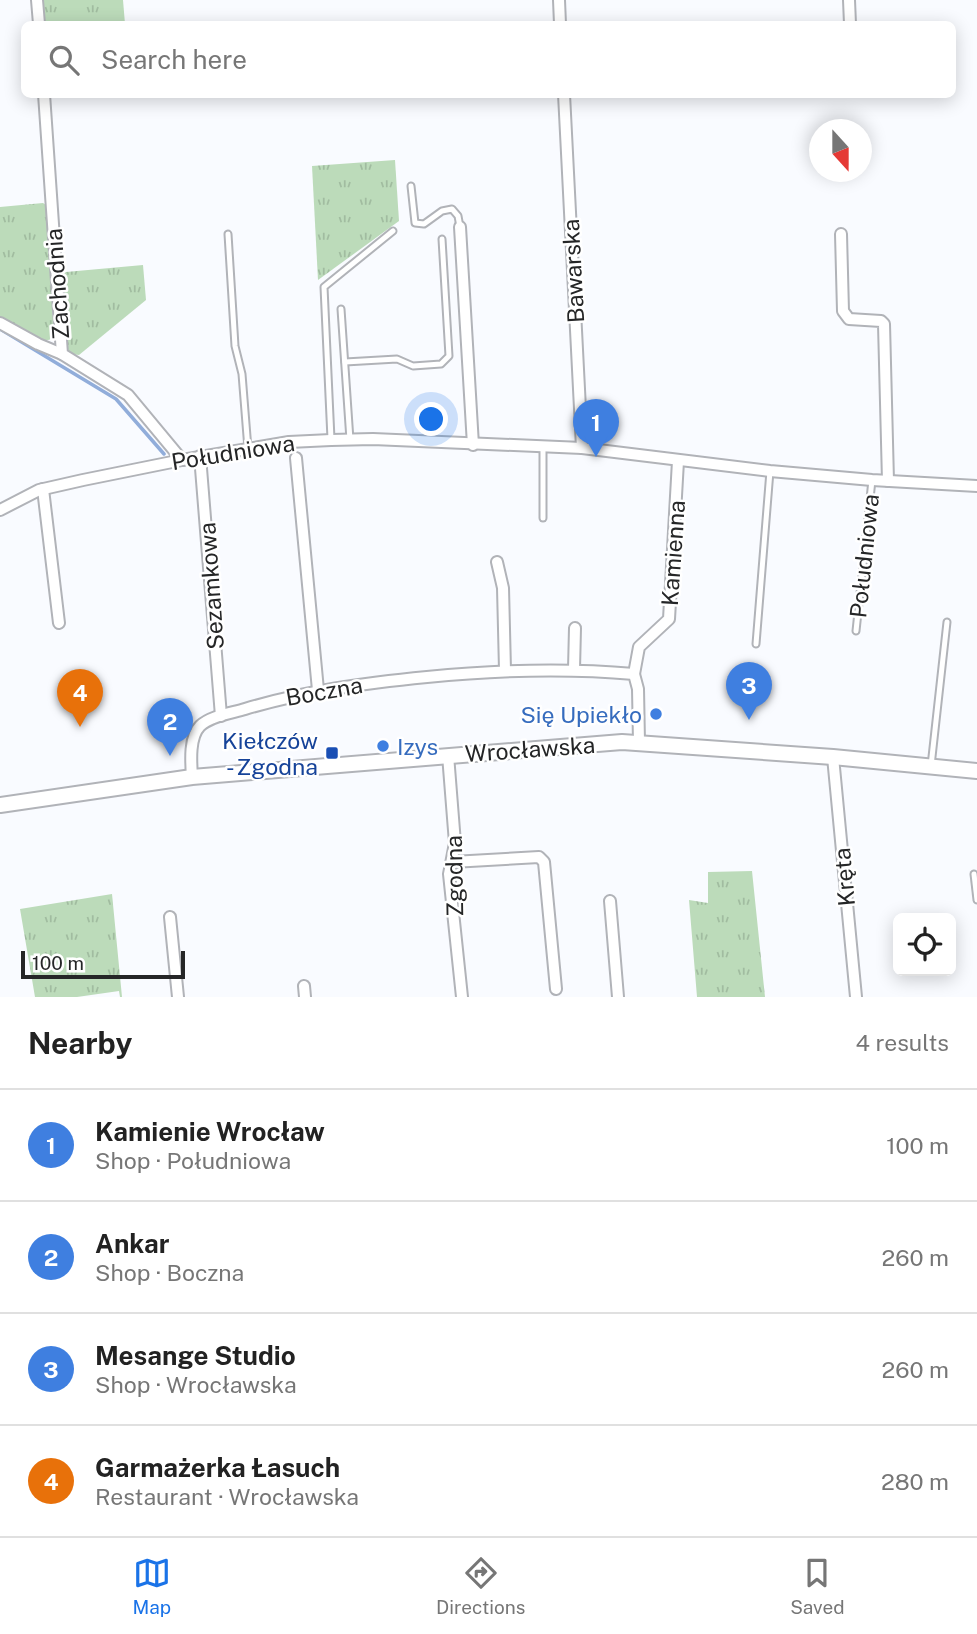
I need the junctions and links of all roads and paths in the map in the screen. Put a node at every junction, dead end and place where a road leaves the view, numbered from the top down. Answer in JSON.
{"nodes":[{"id":1,"x":37,"y":0,"type":"edge"},
{"id":2,"x":559,"y":0,"type":"edge"},
{"id":3,"x":849,"y":0,"type":"edge"},
{"id":4,"x":39,"y":21,"type":"edge"},
{"id":5,"x":561,"y":21,"type":"edge"},
{"id":6,"x":850,"y":21,"type":"edge"},
{"id":7,"x":44,"y":98,"type":"edge"},
{"id":8,"x":564,"y":98,"type":"edge"},
{"id":9,"x":411,"y":186,"type":"dead end"},
{"id":10,"x":460,"y":227,"type":"joint"},
{"id":11,"x":393,"y":231,"type":"dead end"},
{"id":12,"x":228,"y":234,"type":"dead end"},
{"id":13,"x":841,"y":234,"type":"dead end"},
{"id":14,"x":442,"y":239,"type":"dead end"},
{"id":15,"x":341,"y":309,"type":"dead end"},
{"id":16,"x":0,"y":323,"type":"edge"},
{"id":17,"x":62,"y":354,"type":"junction"},
{"id":18,"x":345,"y":362,"type":"junction"},
{"id":19,"x":350,"y":439,"type":"junction"},
{"id":20,"x":331,"y":440,"type":"junction"},
{"id":21,"x":473,"y":445,"type":"junction"},
{"id":22,"x":543,"y":447,"type":"junction"},
{"id":23,"x":248,"y":449,"type":"junction"},
{"id":24,"x":583,"y":449,"type":"junction"},
{"id":25,"x":200,"y":456,"type":"junction"},
{"id":26,"x":296,"y":458,"type":"dead end"},
{"id":27,"x":182,"y":460,"type":"junction"},
{"id":28,"x":678,"y":461,"type":"junction"},
{"id":29,"x":770,"y":471,"type":"junction"},
{"id":30,"x":872,"y":480,"type":"junction"},
{"id":31,"x":888,"y":481,"type":"junction"},
{"id":32,"x":977,"y":486,"type":"edge"},
{"id":33,"x":43,"y":489,"type":"junction"},
{"id":34,"x":0,"y":510,"type":"edge"},
{"id":35,"x":544,"y":519,"type":"dead end"},
{"id":36,"x":497,"y":562,"type":"dead end"},
{"id":37,"x":947,"y":622,"type":"dead end"},
{"id":38,"x":59,"y":623,"type":"dead end"},
{"id":39,"x":575,"y":628,"type":"dead end"},
{"id":40,"x":856,"y":631,"type":"dead end"},
{"id":41,"x":756,"y":644,"type":"dead end"},
{"id":42,"x":575,"y":669,"type":"junction"},
{"id":43,"x":505,"y":670,"type":"junction"},
{"id":44,"x":634,"y":674,"type":"junction"},
{"id":45,"x":318,"y":690,"type":"junction"},
{"id":46,"x":221,"y":716,"type":"junction"},
{"id":47,"x":639,"y":742,"type":"junction"},
{"id":48,"x":448,"y":755,"type":"junction"},
{"id":49,"x":834,"y":757,"type":"junction"},
{"id":50,"x":931,"y":766,"type":"junction"},
{"id":51,"x":977,"y":771,"type":"edge"},
{"id":52,"x":192,"y":777,"type":"junction"},
{"id":53,"x":0,"y":805,"type":"edge"},
{"id":54,"x":452,"y":862,"type":"junction"},
{"id":55,"x":974,"y":874,"type":"dead end"},
{"id":56,"x":977,"y":900,"type":"edge"},
{"id":57,"x":610,"y":901,"type":"dead end"},
{"id":58,"x":170,"y":917,"type":"dead end"},
{"id":59,"x":556,"y":989,"type":"dead end"},
{"id":60,"x":178,"y":997,"type":"edge"},
{"id":61,"x":462,"y":997,"type":"edge"},
{"id":62,"x":618,"y":997,"type":"edge"},
{"id":63,"x":856,"y":997,"type":"edge"}],
"edges":[{"from":1,"to":4,"type":"street"},
{"from":2,"to":5,"type":"street"},
{"from":3,"to":6,"type":"street"},
{"from":7,"to":17,"type":"street","name":"Zachodnia"},
{"from":8,"to":24,"type":"street","name":"Bawarska"},
{"from":9,"to":10,"type":"lane"},
{"from":10,"to":21,"type":"street"},
{"from":11,"to":20,"type":"lane"},
{"from":12,"to":23,"type":"lane"},
{"from":13,"to":31,"type":"street"},
{"from":14,"to":18,"type":"lane"},
{"from":15,"to":18,"type":"lane"},
{"from":16,"to":17,"type":"street"},
{"from":17,"to":27,"type":"street","name":"Zachodnia"},
{"from":18,"to":19,"type":"lane"},
{"from":19,"to":20,"type":"street","name":"Południowa"},
{"from":19,"to":21,"type":"street","name":"Południowa"},
{"from":20,"to":23,"type":"street","name":"Południowa"},
{"from":21,"to":22,"type":"street","name":"Południowa"},
{"from":22,"to":24,"type":"street","name":"Południowa"},
{"from":22,"to":35,"type":"lane"},
{"from":23,"to":25,"type":"street","name":"Południowa"},
{"from":24,"to":28,"type":"street","name":"Południowa"},
{"from":25,"to":27,"type":"street","name":"Południowa"},
{"from":25,"to":46,"type":"street","name":"Sezamkowa"},
{"from":26,"to":45,"type":"street"},
{"from":27,"to":33,"type":"street","name":"Południowa"},
{"from":28,"to":29,"type":"street","name":"Południowa"},
{"from":28,"to":44,"type":"street","name":"Kamienna"},
{"from":29,"to":30,"type":"street","name":"Południowa"},
{"from":29,"to":41,"type":"lane"},
{"from":30,"to":31,"type":"street","name":"Południowa"},
{"from":30,"to":40,"type":"lane","name":"Południowa"},
{"from":31,"to":32,"type":"street","name":"Południowa"},
{"from":33,"to":34,"type":"street","name":"Południowa"},
{"from":33,"to":38,"type":"street"},
{"from":36,"to":43,"type":"street"},
{"from":37,"to":50,"type":"lane"},
{"from":39,"to":42,"type":"street"},
{"from":42,"to":43,"type":"street","name":"Boczna"},
{"from":42,"to":44,"type":"street","name":"Boczna"},
{"from":43,"to":45,"type":"street","name":"Boczna"},
{"from":44,"to":47,"type":"street"},
{"from":45,"to":46,"type":"street","name":"Boczna"},
{"from":46,"to":52,"type":"street","name":"Boczna"},
{"from":47,"to":48,"type":"street","name":"Wrocławska"},
{"from":47,"to":49,"type":"street","name":"Wrocławska"},
{"from":48,"to":52,"type":"street","name":"Wrocławska"},
{"from":48,"to":54,"type":"street","name":"Zgodna"},
{"from":49,"to":50,"type":"street","name":"Wrocławska"},
{"from":49,"to":63,"type":"street","name":"Kręta"},
{"from":50,"to":51,"type":"street","name":"Wrocławska"},
{"from":52,"to":53,"type":"street","name":"Wrocławska"},
{"from":54,"to":59,"type":"street"},
{"from":54,"to":61,"type":"street","name":"Zgodna"},
{"from":55,"to":56,"type":"lane"},
{"from":57,"to":62,"type":"street"},
{"from":58,"to":60,"type":"street"}]}
